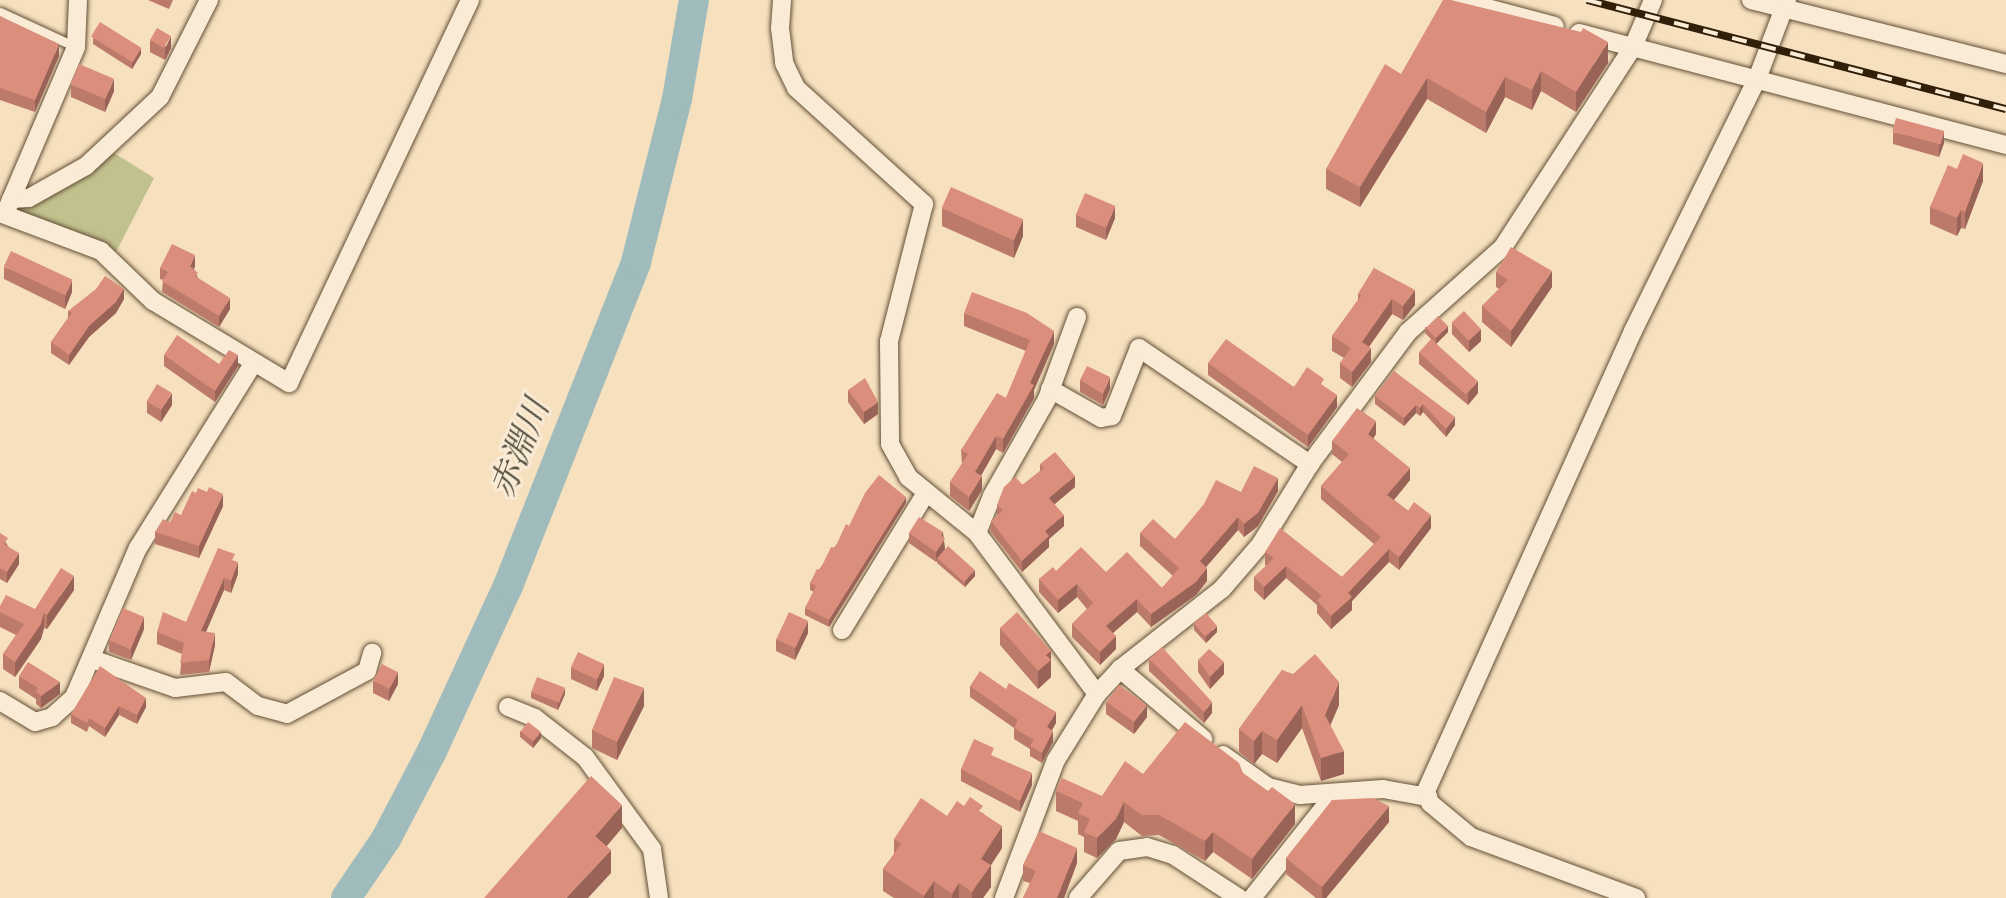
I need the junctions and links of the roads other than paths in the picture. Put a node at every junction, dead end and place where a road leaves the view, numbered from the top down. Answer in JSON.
{"nodes":[{"id":1,"x":78,"y":0,"type":"edge"},
{"id":2,"x":209,"y":0,"type":"edge"},
{"id":3,"x":470,"y":0,"type":"edge"},
{"id":4,"x":782,"y":0,"type":"edge"},
{"id":5,"x":1457,"y":0,"type":"edge"},
{"id":6,"x":1653,"y":0,"type":"edge"},
{"id":7,"x":1751,"y":0,"type":"edge"},
{"id":8,"x":1785,"y":4,"type":"edge"},
{"id":9,"x":0,"y":12,"type":"edge"},
{"id":10,"x":76,"y":47,"type":"junction"},
{"id":11,"x":1633,"y":47,"type":"junction"},
{"id":12,"x":2006,"y":64,"type":"edge"},
{"id":13,"x":1757,"y":79,"type":"junction"},
{"id":14,"x":2006,"y":145,"type":"edge"},
{"id":15,"x":5,"y":209,"type":"edge"},
{"id":16,"x":1077,"y":317,"type":"dead end"},
{"id":17,"x":253,"y":364,"type":"junction"},
{"id":18,"x":1050,"y":389,"type":"junction"},
{"id":19,"x":1310,"y":464,"type":"junction"},
{"id":20,"x":926,"y":493,"type":"junction"},
{"id":21,"x":977,"y":533,"type":"junction"},
{"id":22,"x":842,"y":630,"type":"dead end"},
{"id":23,"x":372,"y":653,"type":"dead end"},
{"id":24,"x":92,"y":659,"type":"junction"},
{"id":25,"x":1120,"y":669,"type":"junction"},
{"id":26,"x":1097,"y":694,"type":"junction"},
{"id":27,"x":0,"y":701,"type":"edge"},
{"id":28,"x":508,"y":707,"type":"dead end"},
{"id":29,"x":1334,"y":795,"type":"junction"},
{"id":30,"x":1428,"y":797,"type":"junction"},
{"id":31,"x":659,"y":898,"type":"edge"},
{"id":32,"x":1004,"y":898,"type":"edge"},
{"id":33,"x":1078,"y":898,"type":"edge"},
{"id":34,"x":1239,"y":898,"type":"edge"},
{"id":35,"x":1252,"y":898,"type":"edge"},
{"id":36,"x":1636,"y":898,"type":"edge"}],
"edges":[{"from":1,"to":10,"type":"street"},
{"from":2,"to":15,"type":"street"},
{"from":3,"to":17,"type":"street"},
{"from":4,"to":20,"type":"street"},
{"from":5,"to":11,"type":"street"},
{"from":6,"to":11,"type":"street"},
{"from":7,"to":8,"type":"street"},
{"from":8,"to":12,"type":"street"},
{"from":8,"to":13,"type":"street"},
{"from":9,"to":10,"type":"lane"},
{"from":10,"to":15,"type":"street"},
{"from":11,"to":13,"type":"street"},
{"from":11,"to":19,"type":"street"},
{"from":13,"to":14,"type":"street"},
{"from":13,"to":30,"type":"street"},
{"from":15,"to":17,"type":"street"},
{"from":16,"to":18,"type":"street"},
{"from":17,"to":24,"type":"street"},
{"from":18,"to":19,"type":"street"},
{"from":18,"to":21,"type":"street"},
{"from":19,"to":25,"type":"street"},
{"from":20,"to":21,"type":"street"},
{"from":20,"to":22,"type":"street"},
{"from":21,"to":26,"type":"street"},
{"from":23,"to":24,"type":"street"},
{"from":24,"to":27,"type":"street"},
{"from":25,"to":26,"type":"street"},
{"from":25,"to":29,"type":"street"},
{"from":26,"to":32,"type":"street"},
{"from":28,"to":31,"type":"street"},
{"from":29,"to":30,"type":"street"},
{"from":29,"to":35,"type":"street"},
{"from":30,"to":36,"type":"street"},
{"from":33,"to":34,"type":"street"}]}
